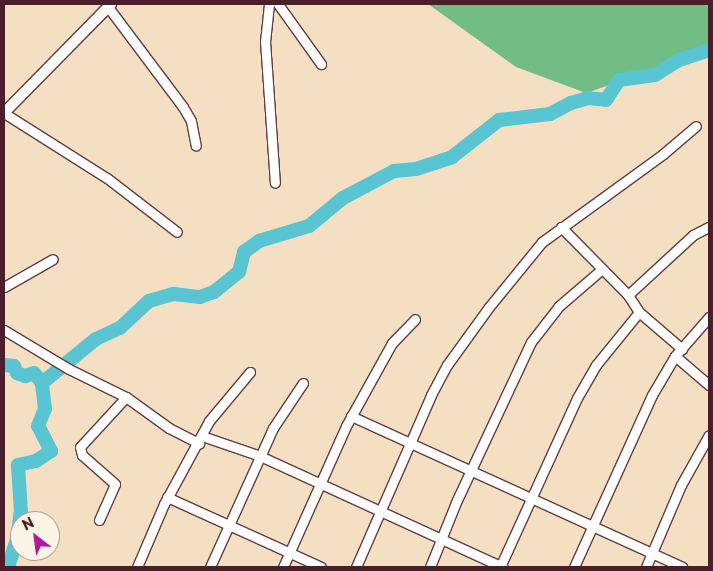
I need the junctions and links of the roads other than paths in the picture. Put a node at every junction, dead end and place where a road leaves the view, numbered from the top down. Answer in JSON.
{"nodes":[{"id":1,"x":269,"y":4,"type":"edge"},
{"id":2,"x":278,"y":4,"type":"edge"},
{"id":3,"x":109,"y":5,"type":"edge"},
{"id":4,"x":321,"y":64,"type":"dead end"},
{"id":5,"x":4,"y":113,"type":"edge"},
{"id":6,"x":696,"y":126,"type":"dead end"},
{"id":7,"x":196,"y":146,"type":"dead end"},
{"id":8,"x":275,"y":183,"type":"dead end"},
{"id":9,"x":561,"y":227,"type":"junction"},
{"id":10,"x":709,"y":227,"type":"edge"},
{"id":11,"x":177,"y":232,"type":"dead end"},
{"id":12,"x":53,"y":259,"type":"dead end"},
{"id":13,"x":601,"y":270,"type":"junction"},
{"id":14,"x":4,"y":287,"type":"edge"},
{"id":15,"x":628,"y":296,"type":"junction"},
{"id":16,"x":639,"y":312,"type":"junction"},
{"id":17,"x":709,"y":317,"type":"edge"},
{"id":18,"x":415,"y":319,"type":"dead end"},
{"id":19,"x":4,"y":330,"type":"edge"},
{"id":20,"x":682,"y":349,"type":"junction"},
{"id":21,"x":675,"y":356,"type":"junction"},
{"id":22,"x":250,"y":372,"type":"dead end"},
{"id":23,"x":303,"y":384,"type":"dead end"},
{"id":24,"x":709,"y":385,"type":"edge"},
{"id":25,"x":126,"y":397,"type":"junction"},
{"id":26,"x":351,"y":416,"type":"junction"},
{"id":27,"x":709,"y":436,"type":"edge"},
{"id":28,"x":200,"y":440,"type":"junction"},
{"id":29,"x":410,"y":444,"type":"junction"},
{"id":30,"x":260,"y":456,"type":"junction"},
{"id":31,"x":472,"y":470,"type":"junction"},
{"id":32,"x":319,"y":485,"type":"junction"},
{"id":33,"x":167,"y":497,"type":"junction"},
{"id":34,"x":531,"y":500,"type":"junction"},
{"id":35,"x":381,"y":509,"type":"junction"},
{"id":36,"x":99,"y":520,"type":"dead end"},
{"id":37,"x":229,"y":526,"type":"junction"},
{"id":38,"x":592,"y":526,"type":"junction"},
{"id":39,"x":443,"y":538,"type":"junction"},
{"id":40,"x":651,"y":553,"type":"junction"},
{"id":41,"x":289,"y":554,"type":"junction"},
{"id":42,"x":138,"y":567,"type":"edge"},
{"id":43,"x":210,"y":567,"type":"edge"},
{"id":44,"x":283,"y":567,"type":"edge"},
{"id":45,"x":321,"y":567,"type":"edge"},
{"id":46,"x":356,"y":567,"type":"edge"},
{"id":47,"x":430,"y":567,"type":"edge"},
{"id":48,"x":501,"y":567,"type":"edge"},
{"id":49,"x":574,"y":567,"type":"edge"},
{"id":50,"x":646,"y":567,"type":"edge"},
{"id":51,"x":682,"y":567,"type":"edge"}],
"edges":[{"from":1,"to":8,"type":"street"},
{"from":2,"to":4,"type":"street"},
{"from":3,"to":5,"type":"street"},
{"from":3,"to":7,"type":"street"},
{"from":5,"to":11,"type":"street"},
{"from":6,"to":9,"type":"street"},
{"from":9,"to":13,"type":"street"},
{"from":9,"to":29,"type":"street"},
{"from":10,"to":15,"type":"street"},
{"from":12,"to":14,"type":"street"},
{"from":13,"to":15,"type":"street"},
{"from":13,"to":31,"type":"street"},
{"from":15,"to":16,"type":"street"},
{"from":16,"to":20,"type":"street"},
{"from":16,"to":34,"type":"street"},
{"from":17,"to":20,"type":"street"},
{"from":18,"to":26,"type":"street"},
{"from":19,"to":25,"type":"street"},
{"from":20,"to":21,"type":"street"},
{"from":21,"to":24,"type":"street"},
{"from":21,"to":38,"type":"street"},
{"from":22,"to":28,"type":"street"},
{"from":23,"to":30,"type":"street"},
{"from":25,"to":28,"type":"street"},
{"from":25,"to":36,"type":"street"},
{"from":26,"to":29,"type":"street"},
{"from":26,"to":32,"type":"street"},
{"from":27,"to":40,"type":"street"},
{"from":28,"to":30,"type":"street"},
{"from":28,"to":33,"type":"street"},
{"from":29,"to":31,"type":"street"},
{"from":29,"to":35,"type":"street"},
{"from":30,"to":32,"type":"street"},
{"from":30,"to":37,"type":"street"},
{"from":31,"to":34,"type":"street"},
{"from":31,"to":39,"type":"street"},
{"from":32,"to":35,"type":"street"},
{"from":32,"to":41,"type":"street"},
{"from":33,"to":37,"type":"street"},
{"from":33,"to":42,"type":"street"},
{"from":34,"to":38,"type":"street"},
{"from":34,"to":48,"type":"street"},
{"from":35,"to":39,"type":"street"},
{"from":35,"to":46,"type":"street"},
{"from":37,"to":41,"type":"street"},
{"from":37,"to":43,"type":"street"},
{"from":38,"to":40,"type":"street"},
{"from":38,"to":49,"type":"street"},
{"from":39,"to":47,"type":"street"},
{"from":39,"to":48,"type":"street"},
{"from":40,"to":50,"type":"street"},
{"from":40,"to":51,"type":"street"},
{"from":41,"to":44,"type":"street"},
{"from":41,"to":45,"type":"street"}]}
